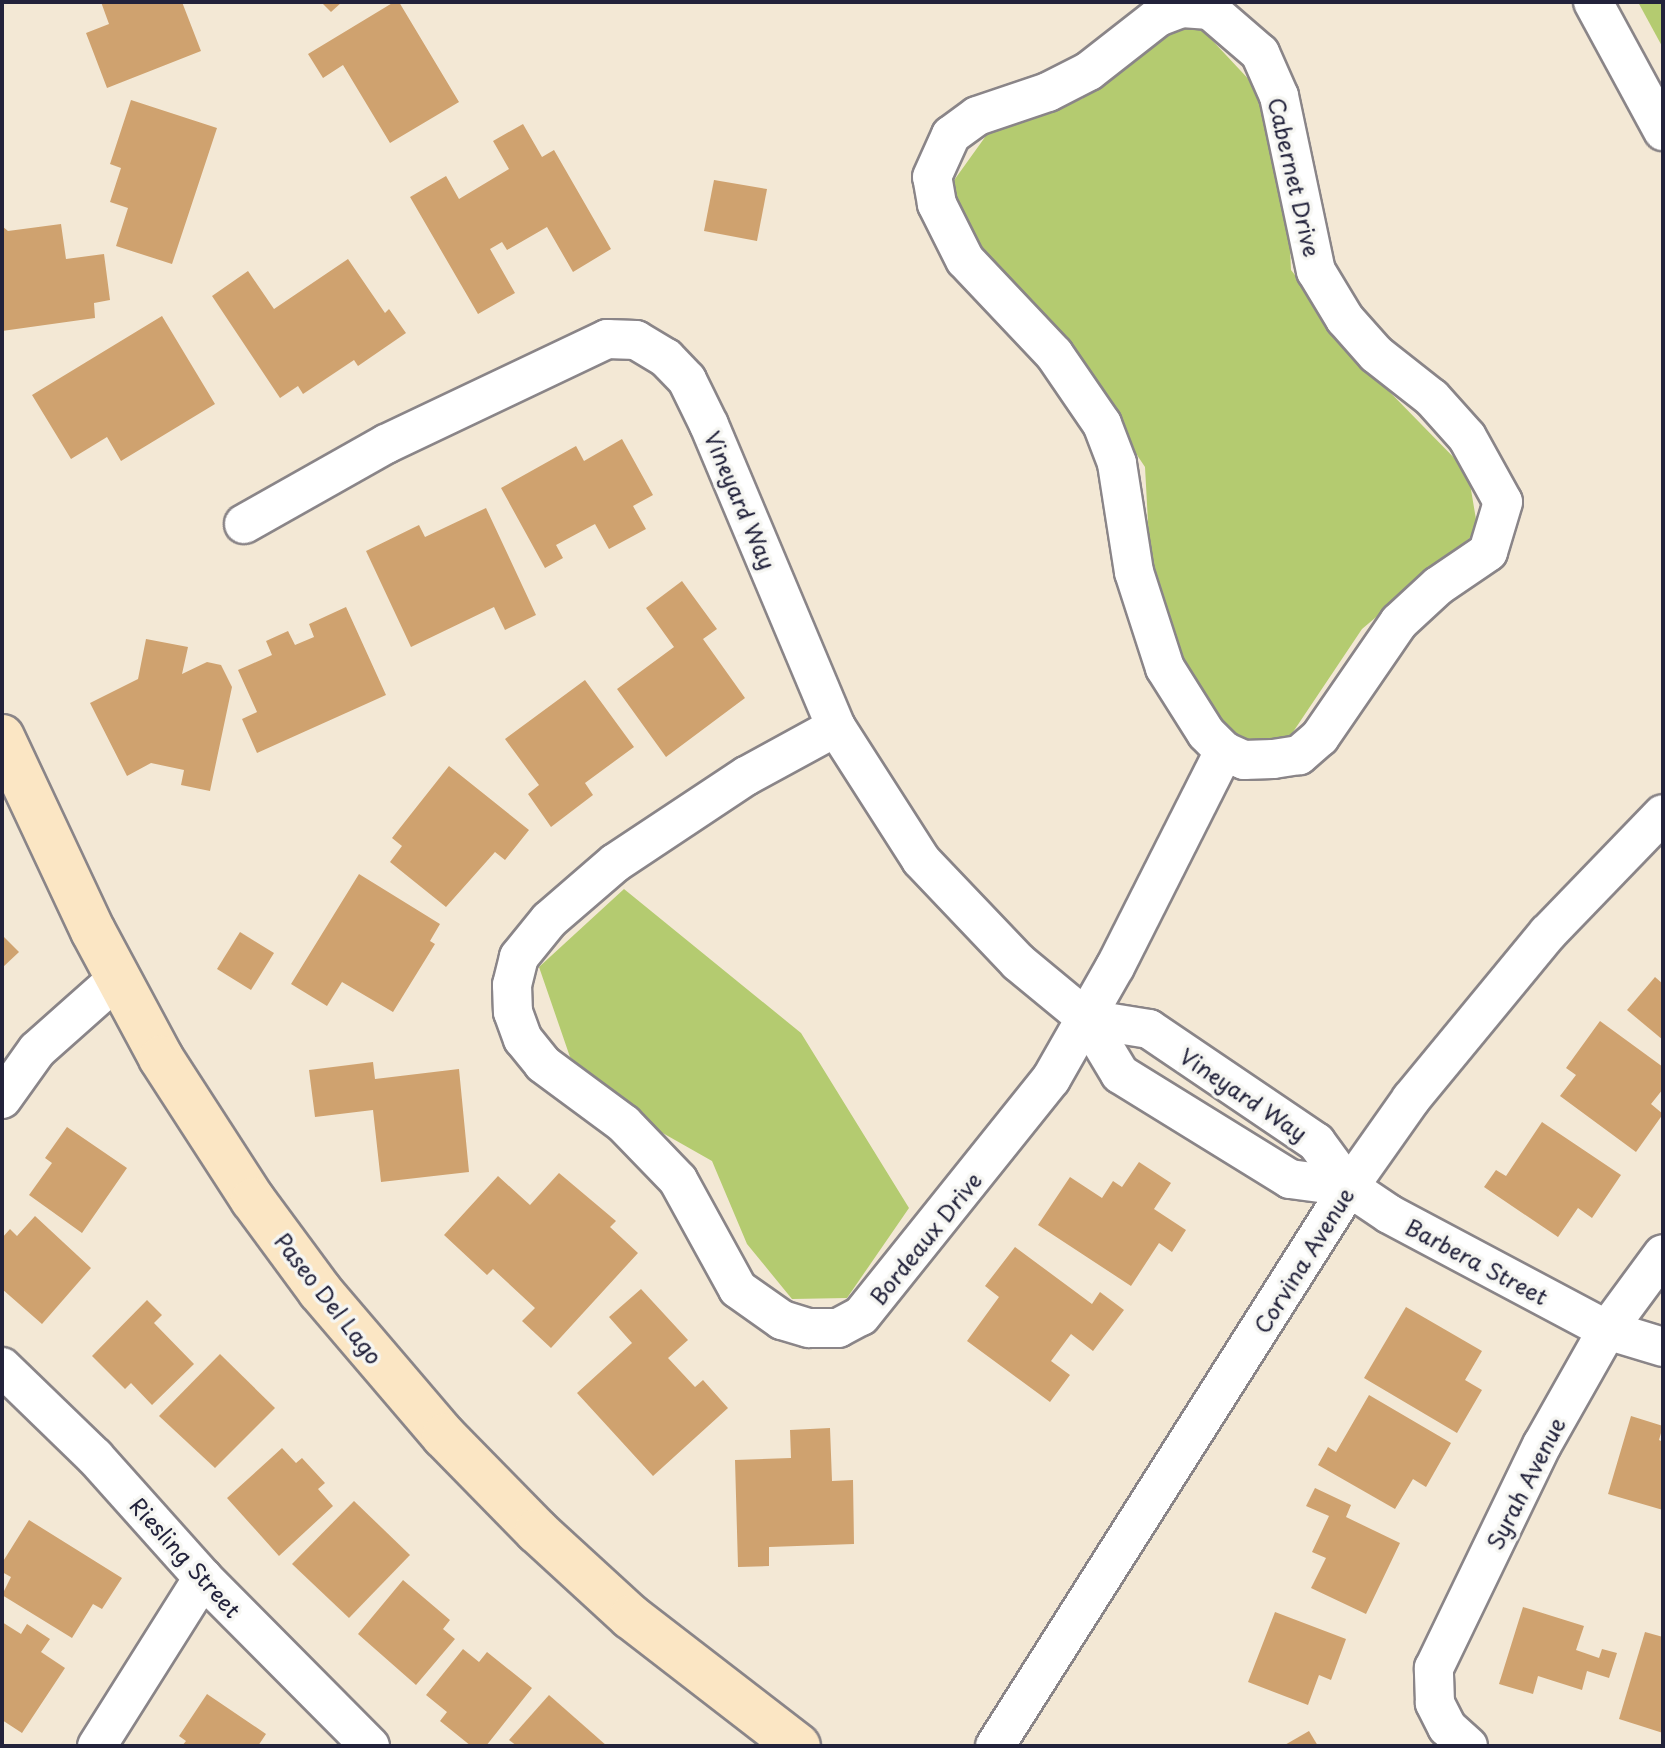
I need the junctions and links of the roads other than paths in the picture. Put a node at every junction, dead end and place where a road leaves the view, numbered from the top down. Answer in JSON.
{"nodes":[{"id":1,"x":1593,"y":2,"type":"edge"},
{"id":2,"x":1663,"y":131,"type":"edge"},
{"id":3,"x":244,"y":524,"type":"dead end"},
{"id":4,"x":836,"y":727,"type":"junction"},
{"id":5,"x":2,"y":737,"type":"edge"},
{"id":6,"x":1224,"y":751,"type":"junction"},
{"id":7,"x":1663,"y":814,"type":"edge"},
{"id":8,"x":118,"y":978,"type":"junction"},
{"id":9,"x":1087,"y":1019,"type":"junction"},
{"id":10,"x":2,"y":1099,"type":"edge"},
{"id":11,"x":1349,"y":1187,"type":"junction"},
{"id":12,"x":1663,"y":1254,"type":"edge"},
{"id":13,"x":1607,"y":1330,"type":"junction"},
{"id":14,"x":1663,"y":1347,"type":"edge"},
{"id":15,"x":2,"y":1367,"type":"edge"},
{"id":16,"x":203,"y":1578,"type":"junction"},
{"id":17,"x":1457,"y":1736,"type":"edge"},
{"id":18,"x":97,"y":1746,"type":"edge"},
{"id":19,"x":370,"y":1746,"type":"edge"},
{"id":20,"x":798,"y":1746,"type":"edge"},
{"id":21,"x":995,"y":1746,"type":"edge"}],
"edges":[{"from":1,"to":2,"type":"street"},
{"from":3,"to":4,"type":"street","name":"Vineyard Way"},
{"from":4,"to":9,"type":"street","name":"Vineyard Way"},
{"from":4,"to":9,"type":"street","name":"Bordeaux Drive"},
{"from":5,"to":8,"type":"street","name":"Paseo Del Lago"},
{"from":6,"to":6,"type":"street","name":"Cabernet Drive"},
{"from":6,"to":9,"type":"street","name":"Bordeaux Drive"},
{"from":7,"to":11,"type":"street","name":"Corvina Avenue"},
{"from":8,"to":10,"type":"street"},
{"from":8,"to":20,"type":"street","name":"Paseo Del Lago"},
{"from":9,"to":11,"type":"street","name":"Vineyard Way"},
{"from":9,"to":11,"type":"street","name":"Vineyard Way"},
{"from":11,"to":13,"type":"street","name":"Barbera Street"},
{"from":11,"to":21,"type":"street","name":"Corvina Avenue"},
{"from":12,"to":13,"type":"street","name":"Syrah Avenue"},
{"from":13,"to":14,"type":"street","name":"Barbera Street"},
{"from":13,"to":17,"type":"street","name":"Syrah Avenue"},
{"from":15,"to":16,"type":"street","name":"Riesling Street"},
{"from":16,"to":18,"type":"street"},
{"from":16,"to":19,"type":"street","name":"Riesling Street"}]}
